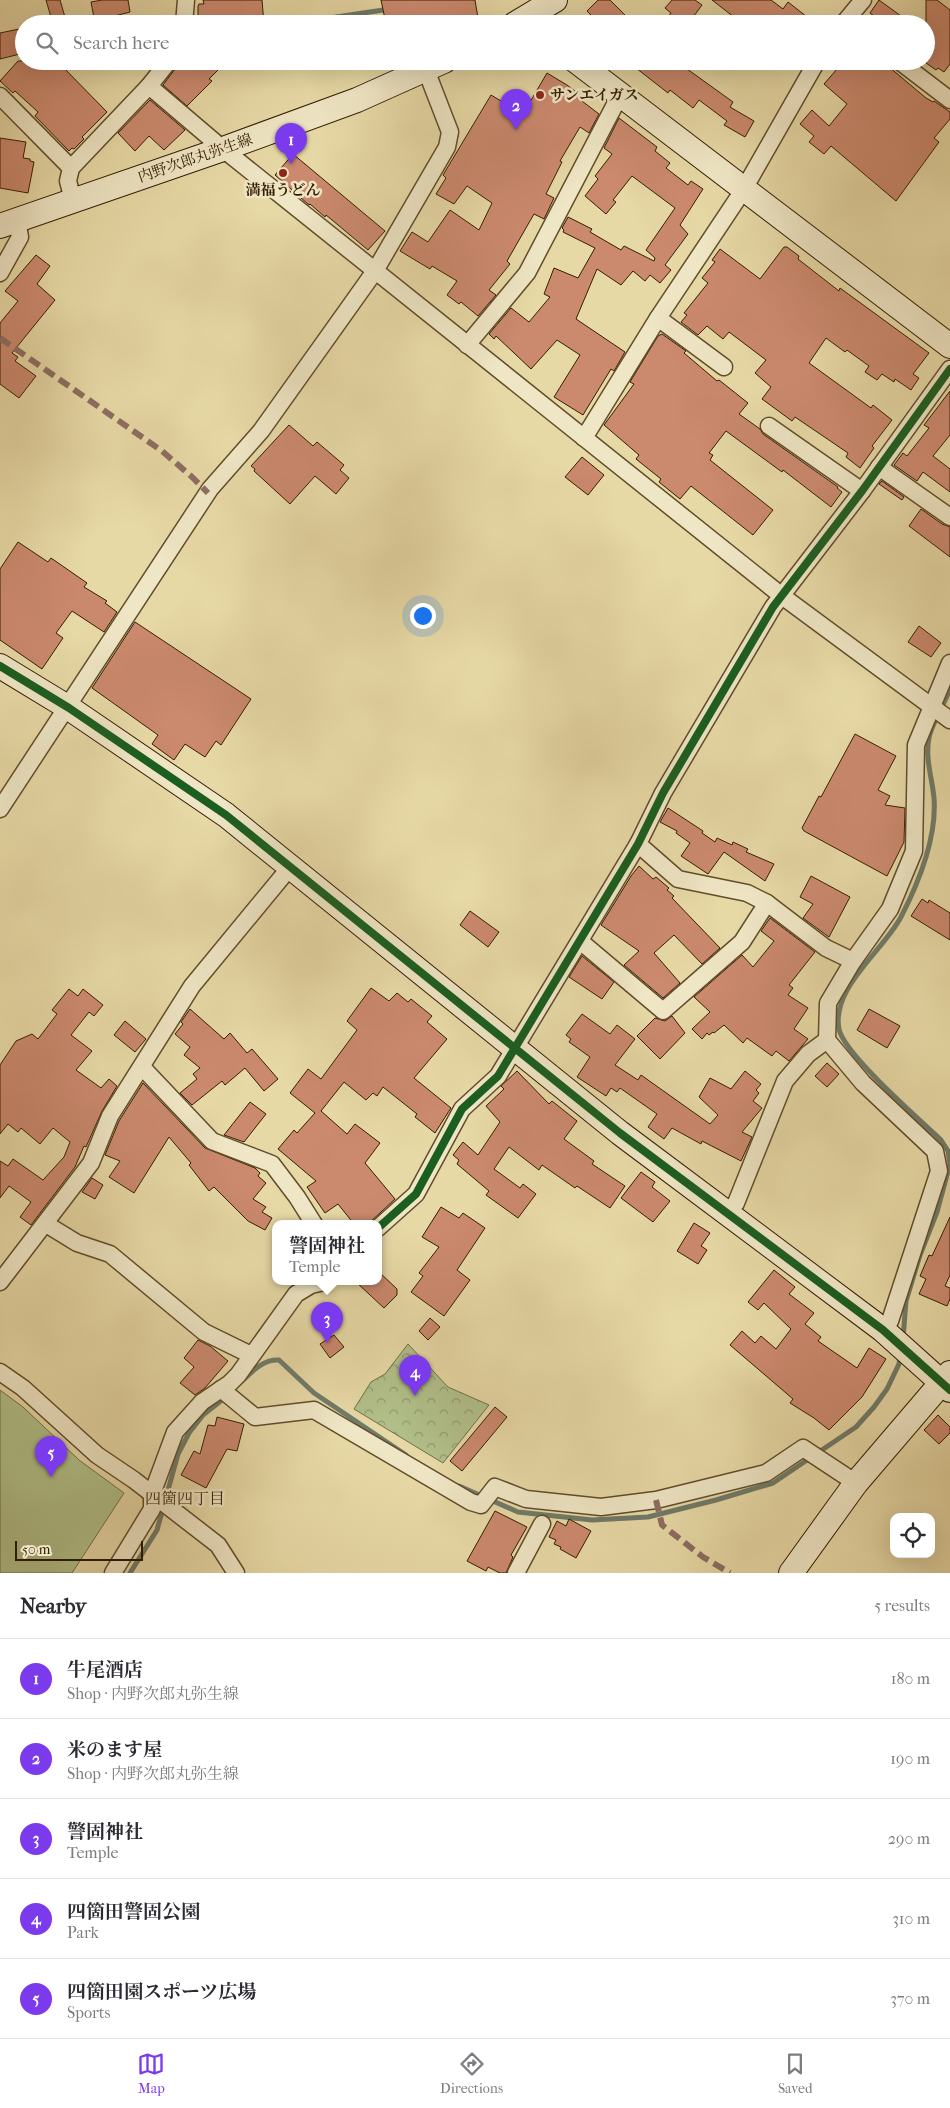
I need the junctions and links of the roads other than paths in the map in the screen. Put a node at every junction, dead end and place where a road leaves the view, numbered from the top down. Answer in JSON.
{"nodes":[{"id":1,"x":186,"y":0,"type":"edge"},
{"id":2,"x":555,"y":0,"type":"edge"},
{"id":3,"x":863,"y":0,"type":"edge"},
{"id":4,"x":185,"y":15,"type":"edge"},
{"id":5,"x":536,"y":15,"type":"edge"},
{"id":6,"x":852,"y":15,"type":"edge"},
{"id":7,"x":162,"y":70,"type":"edge"},
{"id":8,"x":426,"y":70,"type":"edge"},
{"id":9,"x":436,"y":70,"type":"edge"},
{"id":10,"x":588,"y":70,"type":"edge"},
{"id":11,"x":812,"y":70,"type":"edge"},
{"id":12,"x":911,"y":70,"type":"edge"},
{"id":13,"x":149,"y":86,"type":"junction"},
{"id":14,"x":620,"y":95,"type":"junction"},
{"id":15,"x":0,"y":96,"type":"edge"},
{"id":16,"x":950,"y":100,"type":"edge"},
{"id":17,"x":223,"y":149,"type":"junction"},
{"id":18,"x":71,"y":168,"type":"junction"},
{"id":19,"x":744,"y":189,"type":"junction"},
{"id":20,"x":73,"y":200,"type":"junction"},
{"id":21,"x":8,"y":223,"type":"edge"},
{"id":22,"x":375,"y":270,"type":"junction"},
{"id":23,"x":0,"y":273,"type":"edge"},
{"id":24,"x":658,"y":318,"type":"junction"},
{"id":25,"x":467,"y":345,"type":"junction"},
{"id":26,"x":950,"y":346,"type":"edge"},
{"id":27,"x":724,"y":367,"type":"dead end"},
{"id":28,"x":950,"y":369,"type":"edge"},
{"id":29,"x":769,"y":426,"type":"dead end"},
{"id":30,"x":584,"y":438,"type":"junction"},
{"id":31,"x":879,"y":467,"type":"junction"},
{"id":32,"x":862,"y":491,"type":"junction"},
{"id":33,"x":950,"y":518,"type":"edge"},
{"id":34,"x":782,"y":596,"type":"junction"},
{"id":35,"x":950,"y":662,"type":"edge"},
{"id":36,"x":0,"y":666,"type":"edge"},
{"id":37,"x":932,"y":707,"type":"junction"},
{"id":38,"x":69,"y":708,"type":"junction"},
{"id":39,"x":950,"y":720,"type":"edge"},
{"id":40,"x":0,"y":810,"type":"edge"},
{"id":41,"x":638,"y":844,"type":"junction"},
{"id":42,"x":291,"y":866,"type":"junction"},
{"id":43,"x":767,"y":903,"type":"junction"},
{"id":44,"x":580,"y":941,"type":"junction"},
{"id":45,"x":853,"y":961,"type":"junction"},
{"id":46,"x":827,"y":1040,"type":"junction"},
{"id":47,"x":515,"y":1047,"type":"junction"},
{"id":48,"x":142,"y":1067,"type":"junction"},
{"id":49,"x":728,"y":1212,"type":"junction"},
{"id":50,"x":311,"y":1220,"type":"edge"},
{"id":51,"x":46,"y":1224,"type":"junction"},
{"id":52,"x":382,"y":1224,"type":"edge"},
{"id":53,"x":0,"y":1282,"type":"edge"},
{"id":54,"x":311,"y":1285,"type":"edge"},
{"id":55,"x":889,"y":1335,"type":"junction"},
{"id":56,"x":251,"y":1355,"type":"junction"},
{"id":57,"x":0,"y":1372,"type":"edge"},
{"id":58,"x":947,"y":1382,"type":"edge"},
{"id":59,"x":221,"y":1389,"type":"junction"},
{"id":60,"x":856,"y":1484,"type":"junction"},
{"id":61,"x":155,"y":1496,"type":"junction"},
{"id":62,"x":542,"y":1524,"type":"dead end"},
{"id":63,"x":113,"y":1573,"type":"edge"},
{"id":64,"x":236,"y":1573,"type":"edge"},
{"id":65,"x":516,"y":1573,"type":"edge"},
{"id":66,"x":791,"y":1573,"type":"edge"}],
"edges":[{"from":1,"to":4,"type":"street"},
{"from":2,"to":5,"type":"street"},
{"from":3,"to":6,"type":"street"},
{"from":7,"to":13,"type":"street"},
{"from":8,"to":17,"type":"street","name":"内野次郎丸弥生線"},
{"from":9,"to":22,"type":"street"},
{"from":10,"to":14,"type":"street"},
{"from":11,"to":19,"type":"street"},
{"from":12,"to":16,"type":"street"},
{"from":13,"to":17,"type":"street"},
{"from":13,"to":18,"type":"street"},
{"from":14,"to":19,"type":"street"},
{"from":14,"to":25,"type":"street"},
{"from":15,"to":18,"type":"street"},
{"from":17,"to":20,"type":"street","name":"内野次郎丸弥生線"},
{"from":17,"to":22,"type":"street"},
{"from":18,"to":20,"type":"street"},
{"from":19,"to":24,"type":"street"},
{"from":19,"to":26,"type":"street"},
{"from":20,"to":21,"type":"street","name":"内野次郎丸弥生線"},
{"from":21,"to":23,"type":"street"},
{"from":22,"to":25,"type":"street"},
{"from":22,"to":38,"type":"street"},
{"from":24,"to":27,"type":"street"},
{"from":24,"to":30,"type":"street"},
{"from":25,"to":30,"type":"street"},
{"from":28,"to":31,"type":"street"},
{"from":29,"to":32,"type":"street"},
{"from":30,"to":34,"type":"street"},
{"from":31,"to":32,"type":"street"},
{"from":31,"to":33,"type":"street"},
{"from":32,"to":34,"type":"street"},
{"from":34,"to":37,"type":"street"},
{"from":34,"to":41,"type":"street"},
{"from":35,"to":37,"type":"street"},
{"from":36,"to":38,"type":"street"},
{"from":37,"to":39,"type":"street"},
{"from":37,"to":45,"type":"street"},
{"from":38,"to":40,"type":"street"},
{"from":38,"to":42,"type":"street"},
{"from":41,"to":43,"type":"street"},
{"from":41,"to":44,"type":"street"},
{"from":42,"to":47,"type":"street"},
{"from":42,"to":48,"type":"street"},
{"from":43,"to":44,"type":"street"},
{"from":43,"to":45,"type":"street"},
{"from":44,"to":47,"type":"street"},
{"from":45,"to":46,"type":"street"},
{"from":46,"to":49,"type":"street"},
{"from":46,"to":55,"type":"street"},
{"from":47,"to":49,"type":"street"},
{"from":47,"to":52,"type":"street"},
{"from":48,"to":50,"type":"street"},
{"from":48,"to":51,"type":"street"},
{"from":49,"to":55,"type":"street"},
{"from":51,"to":53,"type":"street"},
{"from":51,"to":56,"type":"street"},
{"from":54,"to":56,"type":"street"},
{"from":55,"to":58,"type":"street"},
{"from":56,"to":59,"type":"street"},
{"from":57,"to":61,"type":"street"},
{"from":58,"to":60,"type":"street"},
{"from":59,"to":60,"type":"street"},
{"from":59,"to":61,"type":"street"},
{"from":60,"to":66,"type":"street"},
{"from":61,"to":63,"type":"street"},
{"from":61,"to":64,"type":"street"},
{"from":62,"to":65,"type":"street"}]}
